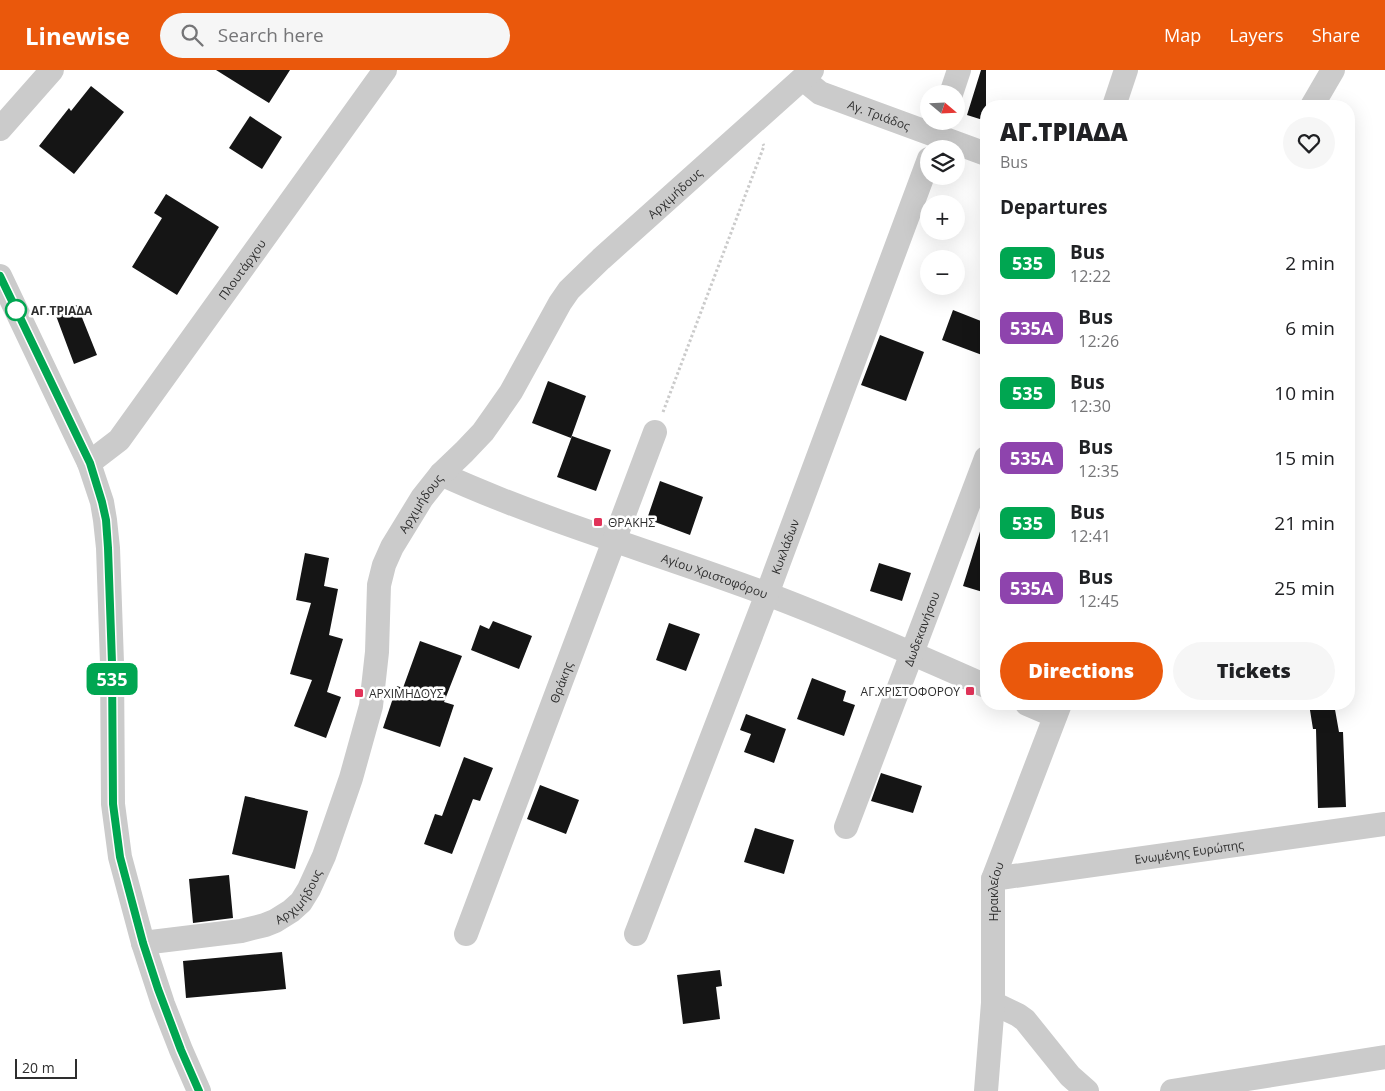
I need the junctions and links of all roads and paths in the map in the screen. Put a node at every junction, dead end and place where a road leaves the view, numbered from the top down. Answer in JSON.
{"nodes":[{"id":1,"x":52,"y":70,"type":"edge"},
{"id":2,"x":385,"y":70,"type":"edge"},
{"id":3,"x":959,"y":70,"type":"edge"},
{"id":4,"x":1126,"y":70,"type":"edge"},
{"id":5,"x":1334,"y":70,"type":"edge"},
{"id":6,"x":808,"y":75,"type":"edge"},
{"id":7,"x":954,"y":85,"type":"edge"},
{"id":8,"x":1116,"y":100,"type":"edge"},
{"id":9,"x":1316,"y":100,"type":"edge"},
{"id":10,"x":753,"y":124,"type":"junction"},
{"id":11,"x":0,"y":128,"type":"edge"},
{"id":12,"x":937,"y":135,"type":"edge"},
{"id":13,"x":980,"y":152,"type":"edge"},
{"id":14,"x":920,"y":183,"type":"edge"},
{"id":15,"x":0,"y":276,"type":"edge"},
{"id":16,"x":655,"y":432,"type":"joint"},
{"id":17,"x":90,"y":463,"type":"junction"},
{"id":18,"x":441,"y":474,"type":"junction"},
{"id":19,"x":980,"y":474,"type":"edge"},
{"id":20,"x":614,"y":541,"type":"junction"},
{"id":21,"x":766,"y":594,"type":"junction"},
{"id":22,"x":913,"y":654,"type":"junction"},
{"id":23,"x":980,"y":683,"type":"edge"},
{"id":24,"x":1057,"y":710,"type":"edge"},
{"id":25,"x":1385,"y":824,"type":"edge"},
{"id":26,"x":846,"y":827,"type":"dead end"},
{"id":27,"x":993,"y":879,"type":"junction"},
{"id":28,"x":466,"y":934,"type":"dead end"},
{"id":29,"x":636,"y":934,"type":"dead end"},
{"id":30,"x":143,"y":943,"type":"junction"},
{"id":31,"x":993,"y":1003,"type":"junction"},
{"id":32,"x":1385,"y":1057,"type":"edge"},
{"id":33,"x":199,"y":1091,"type":"edge"},
{"id":34,"x":986,"y":1091,"type":"edge"},
{"id":35,"x":1087,"y":1091,"type":"edge"},
{"id":36,"x":1172,"y":1091,"type":"edge"}],
"edges":[{"from":1,"to":11,"type":"street"},
{"from":2,"to":17,"type":"street","name":"Πλουτάρχου"},
{"from":3,"to":7,"type":"street"},
{"from":4,"to":8,"type":"street"},
{"from":5,"to":9,"type":"street"},
{"from":6,"to":10,"type":"street","name":"Αρχιμήδους"},
{"from":6,"to":12,"type":"street","name":"Αγ. Τριάδος"},
{"from":10,"to":16,"type":"path"},
{"from":10,"to":18,"type":"street","name":"Αρχιμήδους"},
{"from":12,"to":13,"type":"street","name":"Αγ. Τριάδος"},
{"from":14,"to":21,"type":"street","name":"Κυκλάδων"},
{"from":15,"to":17,"type":"street"},
{"from":16,"to":20,"type":"street","name":"Θράκης"},
{"from":17,"to":30,"type":"street"},
{"from":18,"to":20,"type":"street","name":"Αγίου Χριστοφόρου"},
{"from":18,"to":30,"type":"street","name":"Αρχιμήδους"},
{"from":19,"to":22,"type":"street","name":"Δωδεκανήσου"},
{"from":20,"to":21,"type":"street","name":"Αγίου Χριστοφόρου"},
{"from":20,"to":28,"type":"street","name":"Θράκης"},
{"from":21,"to":22,"type":"street","name":"Αγίου Χριστοφόρου"},
{"from":21,"to":29,"type":"street","name":"Κυκλάδων"},
{"from":22,"to":23,"type":"street","name":"Αγίου Χριστοφόρου"},
{"from":22,"to":26,"type":"street","name":"Δωδεκανήσου"},
{"from":24,"to":27,"type":"street","name":"Ηρακλείου"},
{"from":25,"to":27,"type":"street","name":"Ενωμένης Ευρώπης"},
{"from":27,"to":31,"type":"street","name":"Ηρακλείου"},
{"from":30,"to":33,"type":"street"},
{"from":31,"to":34,"type":"street","name":"Ηρακλείου"},
{"from":31,"to":35,"type":"street"},
{"from":32,"to":36,"type":"street"}]}
